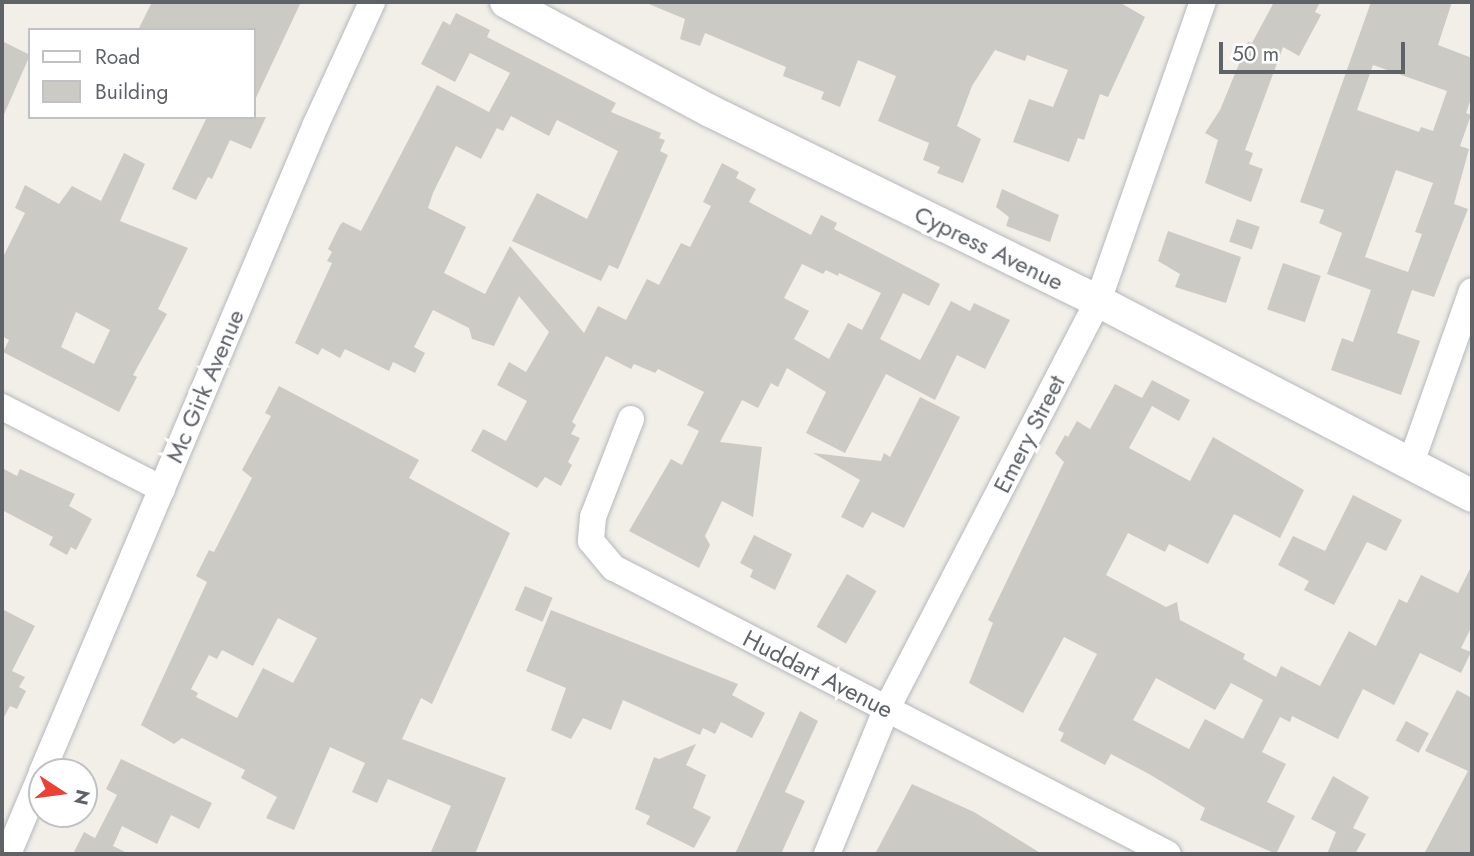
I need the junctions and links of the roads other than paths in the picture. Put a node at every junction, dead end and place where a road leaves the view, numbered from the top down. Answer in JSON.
{"nodes":[{"id":1,"x":372,"y":2,"type":"edge"},
{"id":2,"x":506,"y":2,"type":"edge"},
{"id":3,"x":1203,"y":2,"type":"edge"},
{"id":4,"x":1472,"y":291,"type":"edge"},
{"id":5,"x":1098,"y":301,"type":"junction"},
{"id":6,"x":2,"y":407,"type":"edge"},
{"id":7,"x":631,"y":419,"type":"dead end"},
{"id":8,"x":1411,"y":463,"type":"junction"},
{"id":9,"x":162,"y":489,"type":"junction"},
{"id":10,"x":1472,"y":496,"type":"edge"},
{"id":11,"x":886,"y":710,"type":"junction"},
{"id":12,"x":48,"y":758,"type":"edge"},
{"id":13,"x":28,"y":806,"type":"edge"},
{"id":14,"x":8,"y":854,"type":"edge"},
{"id":15,"x":827,"y":854,"type":"edge"},
{"id":16,"x":1168,"y":854,"type":"edge"}],
"edges":[{"from":1,"to":9,"type":"street","name":"Mc Girk Avenue"},
{"from":2,"to":5,"type":"street","name":"Cypress Avenue"},
{"from":3,"to":5,"type":"street","name":"Emery Street"},
{"from":4,"to":8,"type":"street"},
{"from":5,"to":8,"type":"street","name":"Cypress Avenue"},
{"from":5,"to":11,"type":"street","name":"Emery Street"},
{"from":6,"to":9,"type":"street"},
{"from":7,"to":11,"type":"street","name":"Huddart Avenue"},
{"from":8,"to":10,"type":"street","name":"Cypress Avenue"},
{"from":9,"to":12,"type":"street","name":"Mc Girk Avenue"},
{"from":11,"to":15,"type":"street","name":"Emery Street"},
{"from":11,"to":16,"type":"street","name":"Huddart Avenue"},
{"from":13,"to":14,"type":"street","name":"Mc Girk Avenue"}]}
